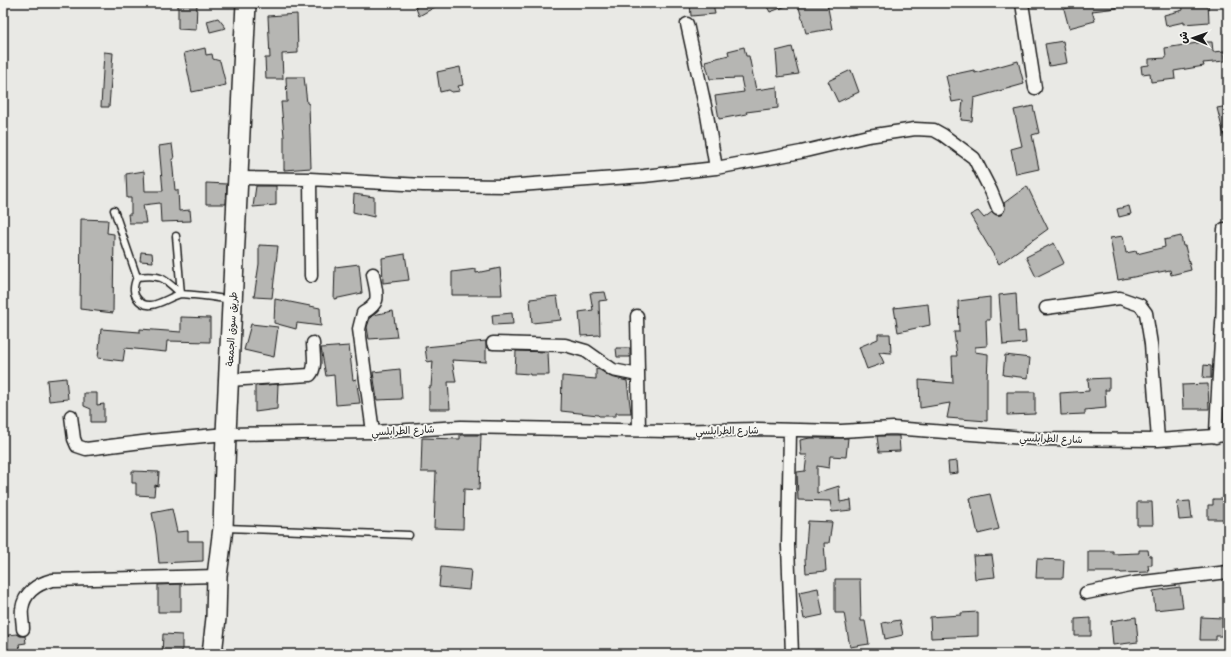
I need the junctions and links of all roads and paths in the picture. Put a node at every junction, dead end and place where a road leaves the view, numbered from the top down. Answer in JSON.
{"nodes":[{"id":1,"x":246,"y":3,"type":"edge"},
{"id":2,"x":1022,"y":3,"type":"edge"},
{"id":3,"x":687,"y":24,"type":"dead end"},
{"id":4,"x":1035,"y":88,"type":"dead end"},
{"id":5,"x":716,"y":168,"type":"junction"},
{"id":6,"x":239,"y":178,"type":"junction"},
{"id":7,"x":310,"y":180,"type":"junction"},
{"id":8,"x":998,"y":208,"type":"dead end"},
{"id":9,"x":114,"y":210,"type":"dead end"},
{"id":10,"x":1224,"y":229,"type":"dead end"},
{"id":11,"x":176,"y":236,"type":"dead end"},
{"id":12,"x":373,"y":274,"type":"dead end"},
{"id":13,"x":311,"y":276,"type":"dead end"},
{"id":14,"x":137,"y":277,"type":"junction"},
{"id":15,"x":181,"y":294,"type":"junction"},
{"id":16,"x":232,"y":300,"type":"junction"},
{"id":17,"x":1046,"y":308,"type":"dead end"},
{"id":18,"x":637,"y":316,"type":"dead end"},
{"id":19,"x":313,"y":343,"type":"dead end"},
{"id":20,"x":493,"y":343,"type":"dead end"},
{"id":21,"x":638,"y":375,"type":"junction"},
{"id":22,"x":228,"y":380,"type":"junction"},
{"id":23,"x":71,"y":416,"type":"dead end"},
{"id":24,"x":639,"y":430,"type":"junction"},
{"id":25,"x":790,"y":430,"type":"junction"},
{"id":26,"x":373,"y":432,"type":"junction"},
{"id":27,"x":226,"y":434,"type":"junction"},
{"id":28,"x":1222,"y":436,"type":"edge"},
{"id":29,"x":1158,"y":440,"type":"junction"},
{"id":30,"x":223,"y":528,"type":"junction"},
{"id":31,"x":409,"y":535,"type":"dead end"},
{"id":32,"x":1228,"y":572,"type":"edge"},
{"id":33,"x":217,"y":576,"type":"junction"},
{"id":34,"x":1086,"y":593,"type":"dead end"},
{"id":35,"x":23,"y":628,"type":"dead end"},
{"id":36,"x":212,"y":654,"type":"edge"},
{"id":37,"x":792,"y":654,"type":"edge"}],
"edges":[{"from":1,"to":6,"type":"main road","name":"طريق سوق الجمعة"},
{"from":2,"to":4,"type":"street"},
{"from":3,"to":5,"type":"street"},
{"from":5,"to":7,"type":"street"},
{"from":5,"to":8,"type":"street"},
{"from":6,"to":7,"type":"street"},
{"from":6,"to":16,"type":"main road","name":"طريق سوق الجمعة"},
{"from":7,"to":13,"type":"street"},
{"from":9,"to":14,"type":"lane"},
{"from":10,"to":28,"type":"street"},
{"from":11,"to":15,"type":"lane"},
{"from":12,"to":26,"type":"street"},
{"from":14,"to":15,"type":"lane"},
{"from":14,"to":15,"type":"lane"},
{"from":15,"to":16,"type":"lane"},
{"from":16,"to":22,"type":"main road","name":"طريق سوق الجمعة"},
{"from":17,"to":29,"type":"street"},
{"from":18,"to":21,"type":"street"},
{"from":19,"to":22,"type":"street"},
{"from":20,"to":21,"type":"street"},
{"from":21,"to":24,"type":"street"},
{"from":22,"to":27,"type":"main road","name":"طريق سوق الجمعة"},
{"from":23,"to":27,"type":"street","name":"شارع الطرابلسي"},
{"from":24,"to":25,"type":"street","name":"شارع الطرابلسي"},
{"from":24,"to":26,"type":"street","name":"شارع الطرابلسي"},
{"from":25,"to":29,"type":"street","name":"شارع الطرابلسي"},
{"from":25,"to":37,"type":"street"},
{"from":26,"to":27,"type":"street","name":"شارع الطرابلسي"},
{"from":27,"to":30,"type":"main road","name":"طريق سوق الجمعة"},
{"from":28,"to":29,"type":"street","name":"شارع الطرابلسي"},
{"from":30,"to":31,"type":"lane"},
{"from":30,"to":33,"type":"main road","name":"طريق سوق الجمعة"},
{"from":32,"to":34,"type":"street"},
{"from":33,"to":35,"type":"street"},
{"from":33,"to":36,"type":"main road","name":"طريق سوق الجمعة"}]}
